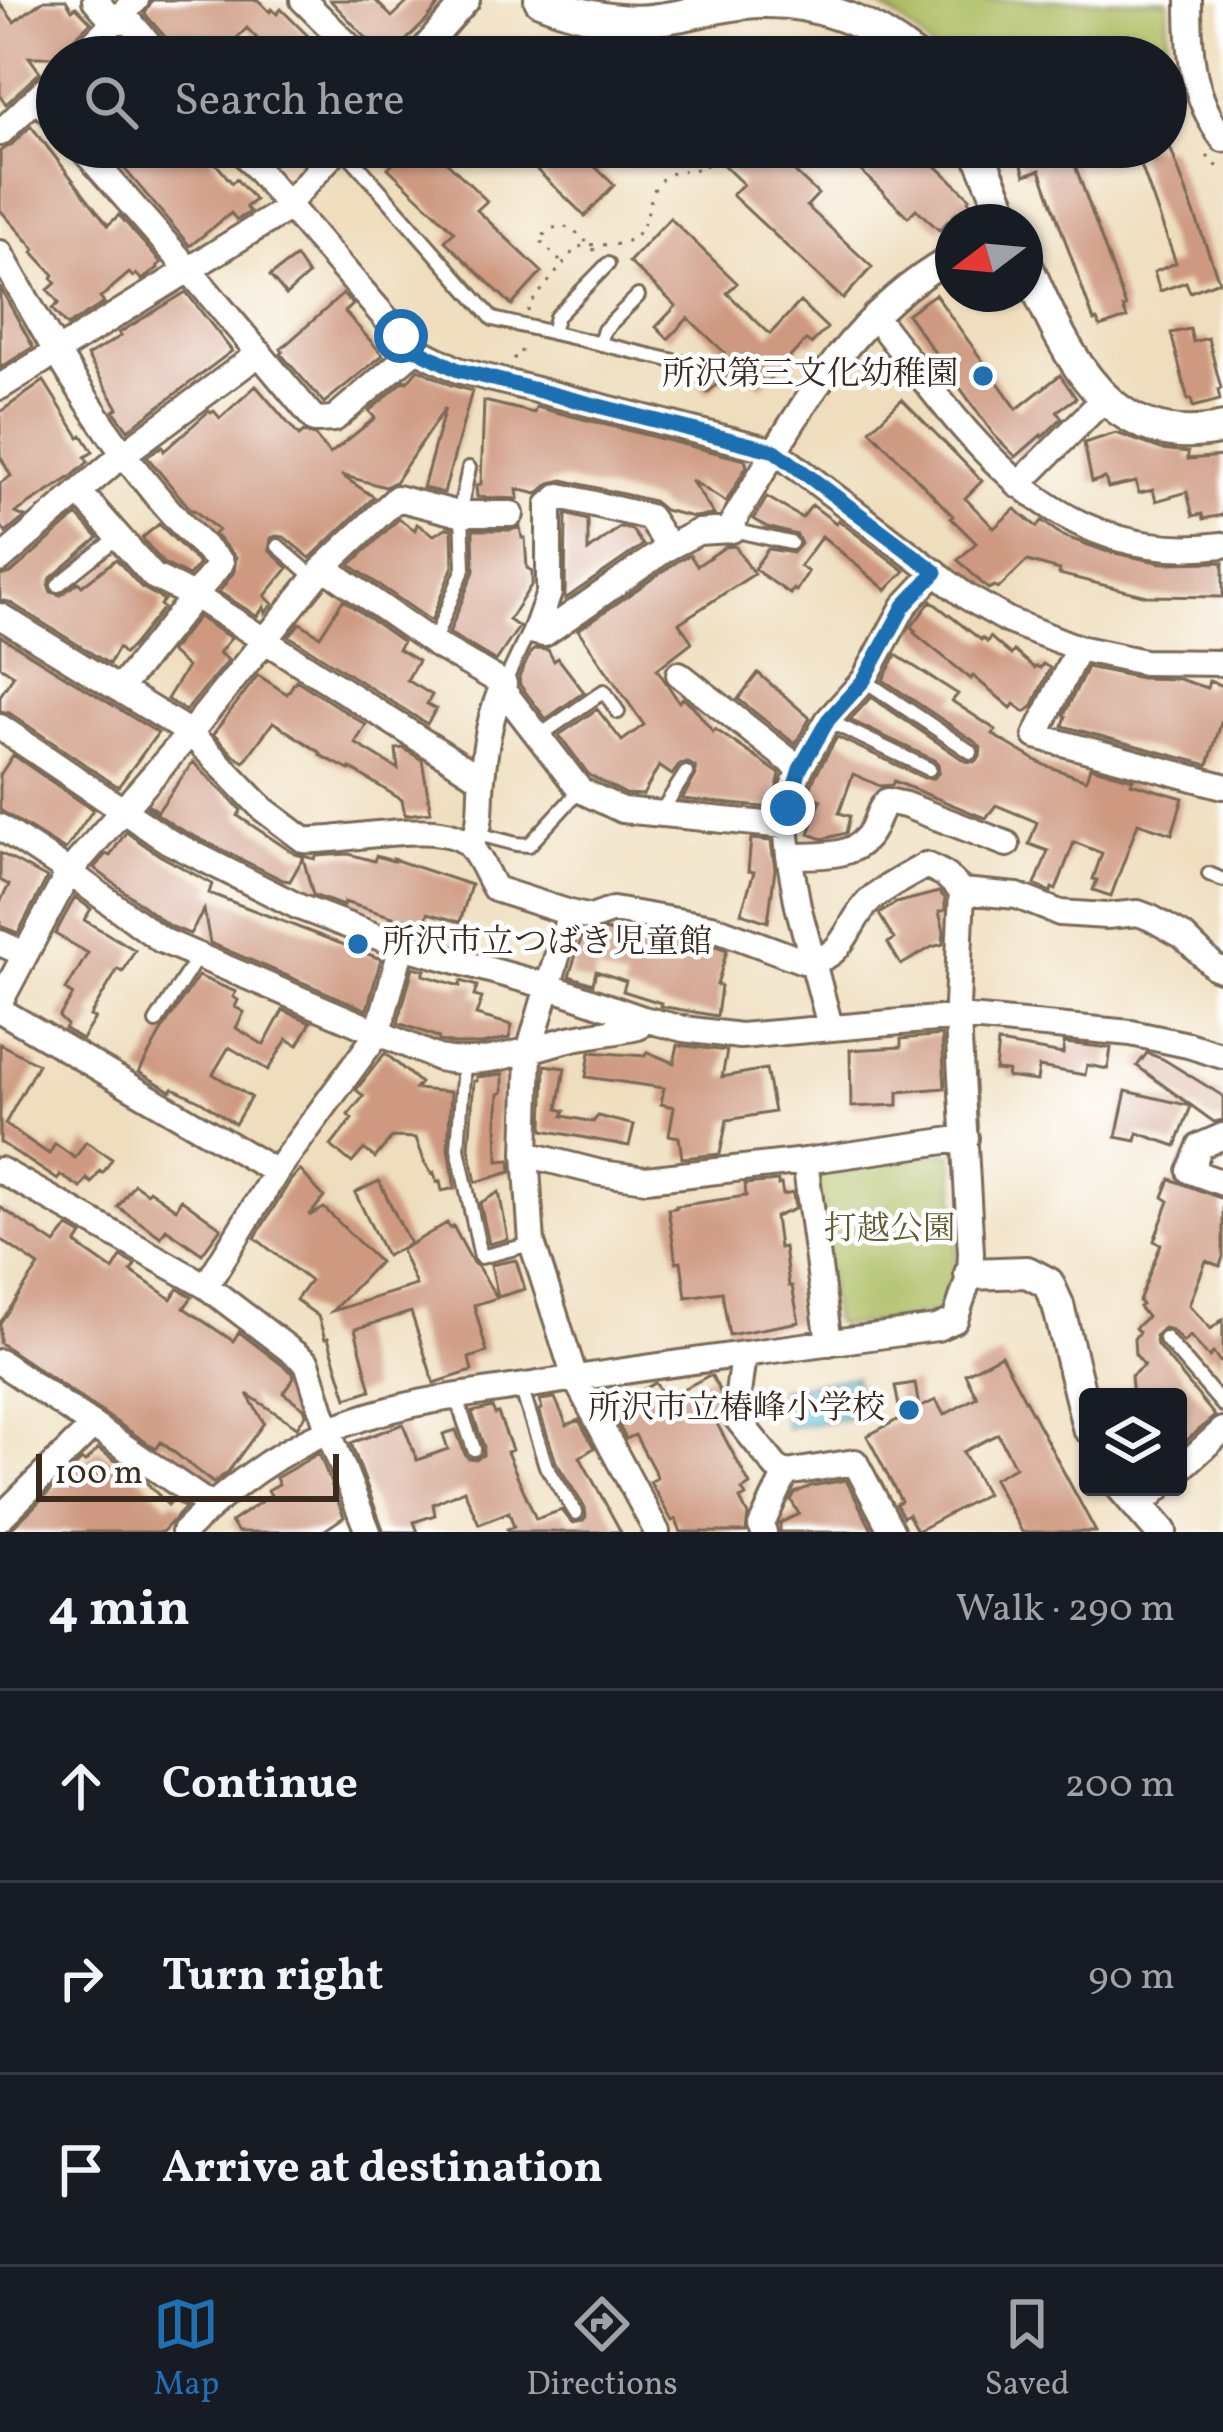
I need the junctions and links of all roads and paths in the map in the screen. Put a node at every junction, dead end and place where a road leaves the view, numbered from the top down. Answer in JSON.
{"nodes":[{"id":1,"x":94,"y":0,"type":"edge"},
{"id":2,"x":303,"y":0,"type":"edge"},
{"id":3,"x":467,"y":0,"type":"edge"},
{"id":4,"x":540,"y":0,"type":"edge"},
{"id":5,"x":1189,"y":0,"type":"edge"},
{"id":6,"x":128,"y":9,"type":"edge"},
{"id":7,"x":100,"y":36,"type":"edge"},
{"id":8,"x":142,"y":36,"type":"edge"},
{"id":9,"x":339,"y":36,"type":"edge"},
{"id":10,"x":435,"y":36,"type":"edge"},
{"id":11,"x":887,"y":36,"type":"edge"},
{"id":12,"x":36,"y":98,"type":"edge"},
{"id":13,"x":1219,"y":121,"type":"edge"},
{"id":14,"x":0,"y":133,"type":"edge"},
{"id":15,"x":99,"y":168,"type":"edge"},
{"id":16,"x":256,"y":168,"type":"edge"},
{"id":17,"x":321,"y":168,"type":"edge"},
{"id":18,"x":359,"y":168,"type":"edge"},
{"id":19,"x":700,"y":168,"type":"edge"},
{"id":20,"x":985,"y":168,"type":"edge"},
{"id":21,"x":1000,"y":204,"type":"edge"},
{"id":22,"x":288,"y":205,"type":"junction"},
{"id":23,"x":589,"y":244,"type":"junction"},
{"id":24,"x":0,"y":253,"type":"edge"},
{"id":25,"x":562,"y":264,"type":"junction"},
{"id":26,"x":608,"y":264,"type":"joint"},
{"id":27,"x":935,"y":267,"type":"edge"},
{"id":28,"x":190,"y":271,"type":"junction"},
{"id":29,"x":638,"y":296,"type":"dead end"},
{"id":30,"x":1043,"y":301,"type":"edge"},
{"id":31,"x":1223,"y":313,"type":"edge"},
{"id":32,"x":874,"y":316,"type":"junction"},
{"id":33,"x":526,"y":327,"type":"junction"},
{"id":34,"x":553,"y":334,"type":"junction"},
{"id":35,"x":1223,"y":339,"type":"edge"},
{"id":36,"x":600,"y":344,"type":"junction"},
{"id":37,"x":416,"y":349,"type":"junction"},
{"id":38,"x":59,"y":351,"type":"junction"},
{"id":39,"x":260,"y":353,"type":"junction"},
{"id":40,"x":514,"y":357,"type":"dead end"},
{"id":41,"x":682,"y":363,"type":"dead end"},
{"id":42,"x":0,"y":387,"type":"edge"},
{"id":43,"x":1104,"y":399,"type":"junction"},
{"id":44,"x":1223,"y":428,"type":"edge"},
{"id":45,"x":775,"y":451,"type":"junction"},
{"id":46,"x":122,"y":455,"type":"junction"},
{"id":47,"x":469,"y":468,"type":"dead end"},
{"id":48,"x":1018,"y":485,"type":"junction"},
{"id":49,"x":80,"y":493,"type":"junction"},
{"id":50,"x":460,"y":514,"type":"junction"},
{"id":51,"x":512,"y":514,"type":"dead end"},
{"id":52,"x":732,"y":530,"type":"junction"},
{"id":53,"x":118,"y":537,"type":"junction"},
{"id":54,"x":791,"y":543,"type":"dead end"},
{"id":55,"x":1223,"y":545,"type":"edge"},
{"id":56,"x":278,"y":546,"type":"dead end"},
{"id":57,"x":669,"y":547,"type":"junction"},
{"id":58,"x":3,"y":551,"type":"edge"},
{"id":59,"x":936,"y":572,"type":"junction"},
{"id":60,"x":320,"y":573,"type":"junction"},
{"id":61,"x":58,"y":585,"type":"dead end"},
{"id":62,"x":194,"y":595,"type":"junction"},
{"id":63,"x":0,"y":616,"type":"edge"},
{"id":64,"x":535,"y":632,"type":"junction"},
{"id":65,"x":263,"y":641,"type":"junction"},
{"id":66,"x":434,"y":643,"type":"junction"},
{"id":67,"x":1078,"y":648,"type":"junction"},
{"id":68,"x":1223,"y":663,"type":"edge"},
{"id":69,"x":679,"y":674,"type":"dead end"},
{"id":70,"x":864,"y":680,"type":"junction"},
{"id":71,"x":503,"y":687,"type":"junction"},
{"id":72,"x":119,"y":689,"type":"junction"},
{"id":73,"x":618,"y":712,"type":"dead end"},
{"id":74,"x":828,"y":720,"type":"junction"},
{"id":75,"x":0,"y":727,"type":"edge"},
{"id":76,"x":190,"y":733,"type":"junction"},
{"id":77,"x":539,"y":736,"type":"junction"},
{"id":78,"x":971,"y":752,"type":"dead end"},
{"id":79,"x":800,"y":769,"type":"junction"},
{"id":80,"x":929,"y":770,"type":"dead end"},
{"id":81,"x":686,"y":773,"type":"dead end"},
{"id":82,"x":482,"y":779,"type":"junction"},
{"id":83,"x":1223,"y":785,"type":"edge"},
{"id":84,"x":580,"y":790,"type":"junction"},
{"id":85,"x":120,"y":810,"type":"junction"},
{"id":86,"x":661,"y":812,"type":"junction"},
{"id":87,"x":786,"y":826,"type":"junction"},
{"id":88,"x":0,"y":827,"type":"edge"},
{"id":89,"x":474,"y":839,"type":"junction"},
{"id":90,"x":1007,"y":844,"type":"dead end"},
{"id":91,"x":789,"y":856,"type":"junction"},
{"id":92,"x":69,"y":872,"type":"junction"},
{"id":93,"x":1208,"y":874,"type":"dead end"},
{"id":94,"x":1223,"y":880,"type":"edge"},
{"id":95,"x":962,"y":891,"type":"junction"},
{"id":96,"x":570,"y":914,"type":"junction"},
{"id":97,"x":0,"y":943,"type":"edge"},
{"id":98,"x":403,"y":946,"type":"junction"},
{"id":99,"x":25,"y":954,"type":"junction"},
{"id":100,"x":199,"y":956,"type":"junction"},
{"id":101,"x":815,"y":962,"type":"junction"},
{"id":102,"x":1223,"y":970,"type":"edge"},
{"id":103,"x":548,"y":986,"type":"junction"},
{"id":104,"x":0,"y":1006,"type":"edge"},
{"id":105,"x":958,"y":1017,"type":"junction"},
{"id":106,"x":643,"y":1019,"type":"junction"},
{"id":107,"x":156,"y":1022,"type":"dead end"},
{"id":108,"x":830,"y":1026,"type":"junction"},
{"id":109,"x":378,"y":1033,"type":"junction"},
{"id":110,"x":529,"y":1051,"type":"junction"},
{"id":111,"x":1223,"y":1056,"type":"edge"},
{"id":112,"x":464,"y":1063,"type":"junction"},
{"id":113,"x":1223,"y":1136,"type":"edge"},
{"id":114,"x":966,"y":1138,"type":"junction"},
{"id":115,"x":526,"y":1154,"type":"junction"},
{"id":116,"x":805,"y":1161,"type":"junction"},
{"id":117,"x":0,"y":1170,"type":"edge"},
{"id":118,"x":276,"y":1172,"type":"junction"},
{"id":119,"x":1223,"y":1183,"type":"edge"},
{"id":120,"x":532,"y":1243,"type":"junction"},
{"id":121,"x":970,"y":1274,"type":"junction"},
{"id":122,"x":206,"y":1286,"type":"junction"},
{"id":123,"x":1166,"y":1338,"type":"dead end"},
{"id":124,"x":829,"y":1343,"type":"junction"},
{"id":125,"x":743,"y":1356,"type":"junction"},
{"id":126,"x":0,"y":1362,"type":"edge"},
{"id":127,"x":575,"y":1378,"type":"junction"},
{"id":128,"x":521,"y":1387,"type":"junction"},
{"id":129,"x":1079,"y":1390,"type":"edge"},
{"id":130,"x":456,"y":1397,"type":"junction"},
{"id":131,"x":1223,"y":1405,"type":"edge"},
{"id":132,"x":93,"y":1426,"type":"junction"},
{"id":133,"x":328,"y":1430,"type":"junction"},
{"id":134,"x":1223,"y":1430,"type":"edge"},
{"id":135,"x":474,"y":1448,"type":"dead end"},
{"id":136,"x":1187,"y":1463,"type":"edge"},
{"id":137,"x":786,"y":1473,"type":"junction"},
{"id":138,"x":1143,"y":1496,"type":"edge"},
{"id":139,"x":211,"y":1505,"type":"junction"},
{"id":140,"x":576,"y":1513,"type":"dead end"},
{"id":141,"x":0,"y":1518,"type":"edge"},
{"id":142,"x":184,"y":1532,"type":"edge"},
{"id":143,"x":368,"y":1532,"type":"edge"},
{"id":144,"x":657,"y":1532,"type":"edge"},
{"id":145,"x":764,"y":1532,"type":"edge"},
{"id":146,"x":892,"y":1532,"type":"edge"},
{"id":147,"x":1161,"y":1532,"type":"edge"}],
"edges":[{"from":1,"to":6,"type":"street"},
{"from":2,"to":9,"type":"street"},
{"from":3,"to":10,"type":"street"},
{"from":4,"to":11,"type":"street"},
{"from":5,"to":13,"type":"street"},
{"from":6,"to":7,"type":"street"},
{"from":6,"to":8,"type":"street"},
{"from":12,"to":14,"type":"street"},
{"from":15,"to":28,"type":"street"},
{"from":16,"to":22,"type":"street"},
{"from":17,"to":22,"type":"street"},
{"from":18,"to":33,"type":"lane"},
{"from":19,"to":23,"type":"path"},
{"from":20,"to":21,"type":"street"},
{"from":22,"to":28,"type":"street"},
{"from":22,"to":37,"type":"street"},
{"from":23,"to":25,"type":"path"},
{"from":23,"to":25,"type":"path"},
{"from":23,"to":26,"type":"path"},
{"from":24,"to":38,"type":"street"},
{"from":25,"to":33,"type":"path"},
{"from":26,"to":34,"type":"lane"},
{"from":27,"to":32,"type":"street"},
{"from":28,"to":38,"type":"street"},
{"from":28,"to":39,"type":"street"},
{"from":29,"to":36,"type":"lane"},
{"from":30,"to":43,"type":"street"},
{"from":31,"to":35,"type":"path"},
{"from":32,"to":45,"type":"street"},
{"from":32,"to":48,"type":"street"},
{"from":33,"to":34,"type":"lane"},
{"from":33,"to":40,"type":"path"},
{"from":34,"to":36,"type":"lane"},
{"from":36,"to":41,"type":"lane"},
{"from":37,"to":39,"type":"street"},
{"from":37,"to":45,"type":"street"},
{"from":38,"to":42,"type":"street"},
{"from":38,"to":46,"type":"street"},
{"from":39,"to":46,"type":"street"},
{"from":43,"to":44,"type":"street"},
{"from":43,"to":48,"type":"street"},
{"from":45,"to":52,"type":"street"},
{"from":45,"to":59,"type":"street"},
{"from":46,"to":49,"type":"street"},
{"from":46,"to":62,"type":"street"},
{"from":47,"to":50,"type":"lane"},
{"from":48,"to":55,"type":"street"},
{"from":49,"to":53,"type":"street"},
{"from":49,"to":58,"type":"street"},
{"from":50,"to":51,"type":"street"},
{"from":50,"to":60,"type":"street"},
{"from":50,"to":66,"type":"lane"},
{"from":52,"to":54,"type":"lane"},
{"from":52,"to":57,"type":"street"},
{"from":53,"to":61,"type":"lane"},
{"from":53,"to":62,"type":"street"},
{"from":56,"to":60,"type":"lane"},
{"from":57,"to":64,"type":"street"},
{"from":57,"to":64,"type":"street"},
{"from":59,"to":67,"type":"street"},
{"from":59,"to":70,"type":"street"},
{"from":60,"to":65,"type":"street"},
{"from":60,"to":66,"type":"street"},
{"from":62,"to":65,"type":"street"},
{"from":62,"to":72,"type":"street"},
{"from":63,"to":72,"type":"street"},
{"from":64,"to":71,"type":"lane"},
{"from":65,"to":76,"type":"street"},
{"from":65,"to":82,"type":"street"},
{"from":66,"to":71,"type":"street"},
{"from":67,"to":68,"type":"street"},
{"from":67,"to":83,"type":"street"},
{"from":69,"to":79,"type":"street"},
{"from":70,"to":74,"type":"street"},
{"from":70,"to":78,"type":"lane"},
{"from":71,"to":77,"type":"street"},
{"from":71,"to":82,"type":"street"},
{"from":72,"to":76,"type":"street"},
{"from":73,"to":77,"type":"lane"},
{"from":74,"to":79,"type":"street"},
{"from":74,"to":80,"type":"lane"},
{"from":75,"to":85,"type":"street"},
{"from":76,"to":85,"type":"street"},
{"from":76,"to":89,"type":"street"},
{"from":77,"to":84,"type":"street"},
{"from":79,"to":87,"type":"street"},
{"from":81,"to":86,"type":"lane"},
{"from":82,"to":89,"type":"street"},
{"from":84,"to":86,"type":"street"},
{"from":84,"to":89,"type":"lane"},
{"from":85,"to":92,"type":"street"},
{"from":85,"to":98,"type":"street"},
{"from":86,"to":87,"type":"street"},
{"from":87,"to":91,"type":"street"},
{"from":88,"to":92,"type":"street"},
{"from":89,"to":96,"type":"street"},
{"from":90,"to":91,"type":"street"},
{"from":91,"to":101,"type":"street"},
{"from":92,"to":99,"type":"street"},
{"from":92,"to":100,"type":"street"},
{"from":93,"to":94,"type":"lane"},
{"from":95,"to":101,"type":"street"},
{"from":95,"to":102,"type":"street"},
{"from":95,"to":105,"type":"street"},
{"from":96,"to":101,"type":"street"},
{"from":96,"to":103,"type":"street"},
{"from":97,"to":99,"type":"street"},
{"from":98,"to":103,"type":"street"},
{"from":98,"to":109,"type":"street"},
{"from":99,"to":104,"type":"street"},
{"from":100,"to":107,"type":"lane"},
{"from":100,"to":109,"type":"street"},
{"from":101,"to":108,"type":"street"},
{"from":103,"to":106,"type":"street"},
{"from":103,"to":110,"type":"street"},
{"from":104,"to":118,"type":"street"},
{"from":105,"to":108,"type":"street"},
{"from":105,"to":111,"type":"street"},
{"from":105,"to":114,"type":"street"},
{"from":106,"to":108,"type":"street"},
{"from":106,"to":110,"type":"street"},
{"from":109,"to":112,"type":"street"},
{"from":109,"to":118,"type":"street"},
{"from":110,"to":112,"type":"street"},
{"from":110,"to":115,"type":"street"},
{"from":112,"to":120,"type":"lane"},
{"from":113,"to":119,"type":"street"},
{"from":114,"to":116,"type":"street"},
{"from":114,"to":121,"type":"street"},
{"from":115,"to":116,"type":"street"},
{"from":115,"to":120,"type":"street"},
{"from":116,"to":124,"type":"street"},
{"from":117,"to":122,"type":"street"},
{"from":118,"to":122,"type":"street"},
{"from":120,"to":127,"type":"street"},
{"from":121,"to":124,"type":"street"},
{"from":121,"to":129,"type":"street"},
{"from":122,"to":133,"type":"street"},
{"from":123,"to":131,"type":"lane"},
{"from":124,"to":125,"type":"street"},
{"from":125,"to":127,"type":"street"},
{"from":125,"to":137,"type":"street"},
{"from":126,"to":132,"type":"street"},
{"from":127,"to":128,"type":"street"},
{"from":127,"to":144,"type":"street"},
{"from":128,"to":130,"type":"street"},
{"from":128,"to":140,"type":"lane"},
{"from":130,"to":133,"type":"street"},
{"from":130,"to":135,"type":"lane"},
{"from":132,"to":139,"type":"street"},
{"from":132,"to":141,"type":"street"},
{"from":133,"to":139,"type":"street"},
{"from":133,"to":143,"type":"street"},
{"from":134,"to":136,"type":"street"},
{"from":137,"to":145,"type":"street"},
{"from":137,"to":146,"type":"street"},
{"from":138,"to":147,"type":"street"},
{"from":139,"to":142,"type":"street"}]}
